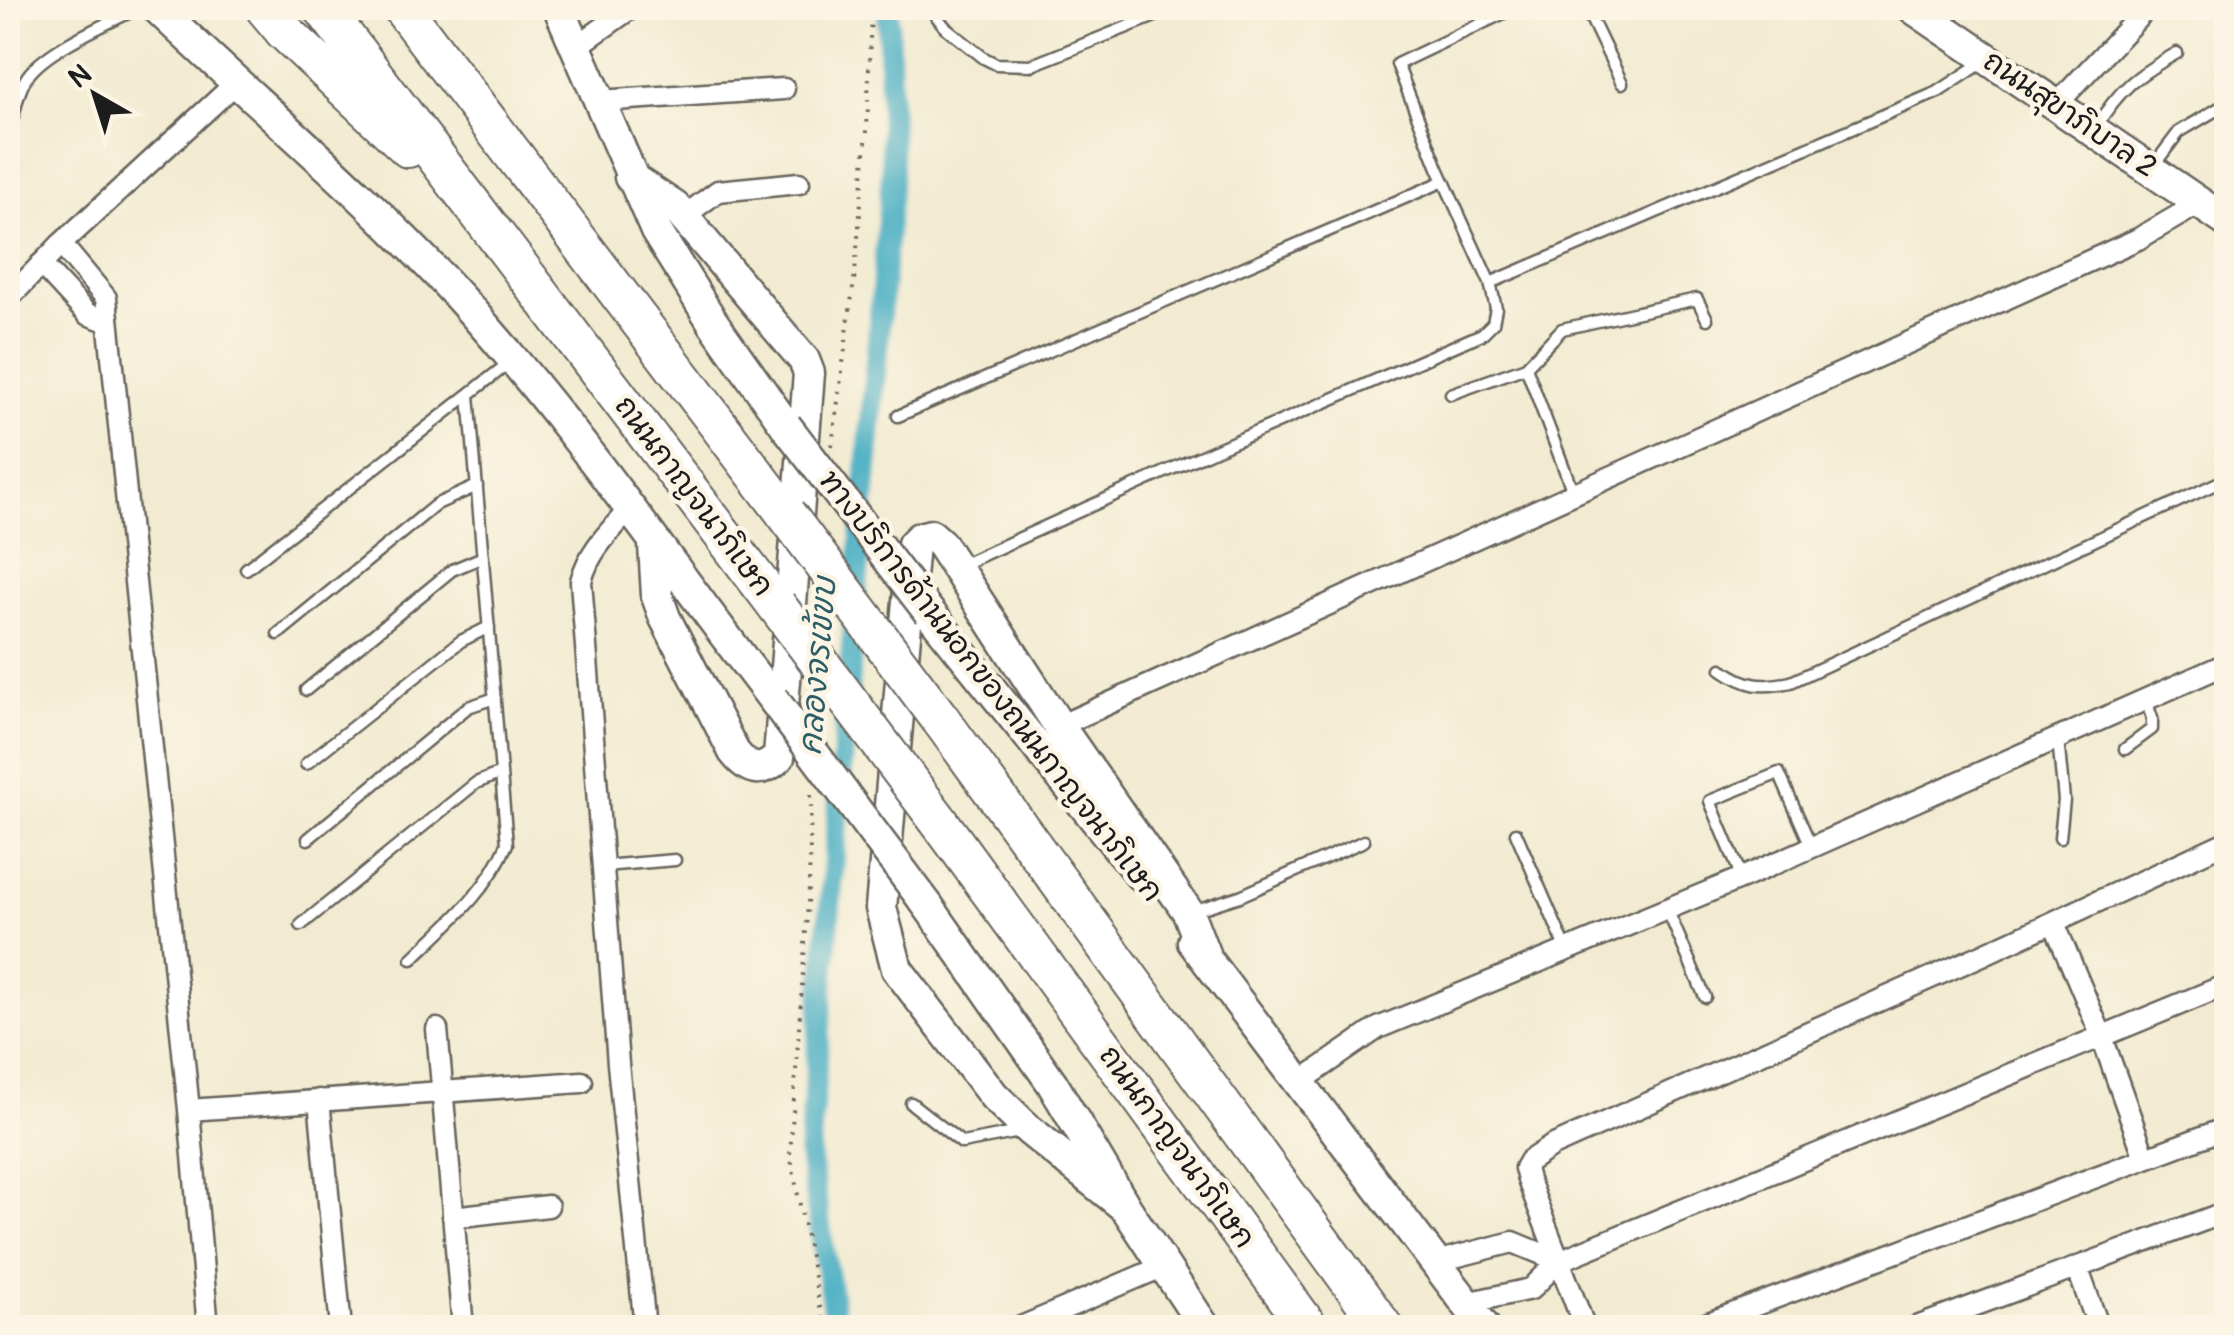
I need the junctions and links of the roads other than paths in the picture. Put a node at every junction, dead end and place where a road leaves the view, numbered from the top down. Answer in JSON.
{"nodes":[{"id":1,"x":138,"y":8,"type":"edge"},
{"id":2,"x":157,"y":8,"type":"edge"},
{"id":3,"x":252,"y":8,"type":"edge"},
{"id":4,"x":323,"y":8,"type":"edge"},
{"id":5,"x":402,"y":8,"type":"edge"},
{"id":6,"x":427,"y":8,"type":"edge"},
{"id":7,"x":559,"y":8,"type":"edge"},
{"id":8,"x":631,"y":8,"type":"edge"},
{"id":9,"x":930,"y":8,"type":"edge"},
{"id":10,"x":1175,"y":8,"type":"edge"},
{"id":11,"x":1586,"y":8,"type":"edge"},
{"id":12,"x":1913,"y":8,"type":"edge"},
{"id":13,"x":2147,"y":8,"type":"edge"},
{"id":14,"x":1506,"y":12,"type":"dead end"},
{"id":15,"x":275,"y":20,"type":"edge"},
{"id":16,"x":576,"y":47,"type":"junction"},
{"id":17,"x":2178,"y":53,"type":"dead end"},
{"id":18,"x":1988,"y":59,"type":"junction"},
{"id":19,"x":236,"y":83,"type":"junction"},
{"id":20,"x":1622,"y":83,"type":"dead end"},
{"id":21,"x":784,"y":88,"type":"dead end"},
{"id":22,"x":598,"y":101,"type":"junction"},
{"id":23,"x":2226,"y":104,"type":"edge"},
{"id":24,"x":2056,"y":105,"type":"junction"},
{"id":25,"x":493,"y":128,"type":"junction"},
{"id":26,"x":2094,"y":131,"type":"junction"},
{"id":27,"x":8,"y":132,"type":"edge"},
{"id":28,"x":2151,"y":170,"type":"junction"},
{"id":29,"x":630,"y":176,"type":"junction"},
{"id":30,"x":1444,"y":181,"type":"junction"},
{"id":31,"x":799,"y":183,"type":"dead end"},
{"id":32,"x":2200,"y":203,"type":"junction"},
{"id":33,"x":684,"y":217,"type":"junction"},
{"id":34,"x":2226,"y":221,"type":"edge"},
{"id":35,"x":493,"y":229,"type":"junction"},
{"id":36,"x":60,"y":244,"type":"junction"},
{"id":37,"x":41,"y":264,"type":"junction"},
{"id":38,"x":1490,"y":283,"type":"junction"},
{"id":39,"x":8,"y":299,"type":"edge"},
{"id":40,"x":1707,"y":319,"type":"dead end"},
{"id":41,"x":106,"y":321,"type":"junction"},
{"id":42,"x":514,"y":359,"type":"junction"},
{"id":43,"x":1526,"y":368,"type":"junction"},
{"id":44,"x":469,"y":394,"type":"junction"},
{"id":45,"x":1451,"y":394,"type":"dead end"},
{"id":46,"x":898,"y":416,"type":"dead end"},
{"id":47,"x":2226,"y":478,"type":"edge"},
{"id":48,"x":477,"y":486,"type":"junction"},
{"id":49,"x":1573,"y":492,"type":"junction"},
{"id":50,"x":629,"y":510,"type":"junction"},
{"id":51,"x":654,"y":544,"type":"junction"},
{"id":52,"x":483,"y":557,"type":"junction"},
{"id":53,"x":246,"y":568,"type":"dead end"},
{"id":54,"x":956,"y":568,"type":"junction"},
{"id":55,"x":489,"y":627,"type":"junction"},
{"id":56,"x":278,"y":634,"type":"dead end"},
{"id":57,"x":2226,"y":664,"type":"edge"},
{"id":58,"x":1722,"y":670,"type":"dead end"},
{"id":59,"x":306,"y":690,"type":"dead end"},
{"id":60,"x":495,"y":698,"type":"junction"},
{"id":61,"x":2146,"y":700,"type":"junction"},
{"id":62,"x":1059,"y":726,"type":"junction"},
{"id":63,"x":2058,"y":739,"type":"junction"},
{"id":64,"x":2126,"y":750,"type":"dead end"},
{"id":65,"x":306,"y":764,"type":"dead end"},
{"id":66,"x":501,"y":772,"type":"junction"},
{"id":67,"x":1516,"y":833,"type":"dead end"},
{"id":68,"x":2060,"y":838,"type":"dead end"},
{"id":69,"x":308,"y":839,"type":"dead end"},
{"id":70,"x":1364,"y":841,"type":"dead end"},
{"id":71,"x":2226,"y":842,"type":"edge"},
{"id":72,"x":1812,"y":848,"type":"junction"},
{"id":73,"x":676,"y":860,"type":"dead end"},
{"id":74,"x":603,"y":866,"type":"junction"},
{"id":75,"x":1742,"y":878,"type":"junction"},
{"id":76,"x":1667,"y":909,"type":"junction"},
{"id":77,"x":1188,"y":912,"type":"junction"},
{"id":78,"x":2054,"y":923,"type":"junction"},
{"id":79,"x":301,"y":926,"type":"dead end"},
{"id":80,"x":1567,"y":952,"type":"junction"},
{"id":81,"x":1205,"y":956,"type":"junction"},
{"id":82,"x":412,"y":958,"type":"dead end"},
{"id":83,"x":2226,"y":985,"type":"edge"},
{"id":84,"x":1706,"y":997,"type":"dead end"},
{"id":85,"x":437,"y":1029,"type":"dead end"},
{"id":86,"x":2102,"y":1038,"type":"junction"},
{"id":87,"x":582,"y":1082,"type":"dead end"},
{"id":88,"x":1300,"y":1082,"type":"junction"},
{"id":89,"x":442,"y":1092,"type":"junction"},
{"id":90,"x":319,"y":1100,"type":"junction"},
{"id":91,"x":911,"y":1103,"type":"dead end"},
{"id":92,"x":189,"y":1110,"type":"junction"},
{"id":93,"x":2226,"y":1128,"type":"edge"},
{"id":94,"x":1029,"y":1130,"type":"junction"},
{"id":95,"x":2145,"y":1158,"type":"junction"},
{"id":96,"x":548,"y":1206,"type":"dead end"},
{"id":97,"x":1126,"y":1208,"type":"junction"},
{"id":98,"x":2226,"y":1212,"type":"edge"},
{"id":99,"x":453,"y":1217,"type":"junction"},
{"id":100,"x":1559,"y":1261,"type":"junction"},
{"id":101,"x":1435,"y":1262,"type":"junction"},
{"id":102,"x":1164,"y":1266,"type":"junction"},
{"id":103,"x":2077,"y":1267,"type":"junction"},
{"id":104,"x":1476,"y":1315,"type":"edge"},
{"id":105,"x":1050,"y":1321,"type":"edge"},
{"id":106,"x":208,"y":1328,"type":"edge"},
{"id":107,"x":341,"y":1328,"type":"edge"},
{"id":108,"x":464,"y":1328,"type":"edge"},
{"id":109,"x":644,"y":1328,"type":"edge"},
{"id":110,"x":1019,"y":1328,"type":"edge"},
{"id":111,"x":1205,"y":1328,"type":"edge"},
{"id":112,"x":1310,"y":1328,"type":"edge"},
{"id":113,"x":1384,"y":1328,"type":"edge"},
{"id":114,"x":1585,"y":1328,"type":"edge"},
{"id":115,"x":1695,"y":1328,"type":"edge"},
{"id":116,"x":1914,"y":1328,"type":"edge"},
{"id":117,"x":2099,"y":1328,"type":"edge"}],
"edges":[{"from":1,"to":27,"type":"lane"},
{"from":2,"to":19,"type":"main road"},
{"from":3,"to":15,"type":"highway"},
{"from":4,"to":35,"type":"highway","name":"ถนนกาญจนาภิเษก"},
{"from":5,"to":25,"type":"highway","name":"ถนนกาญจนาภิเษก"},
{"from":6,"to":25,"type":"highway"},
{"from":7,"to":16,"type":"main road","name":"ทางบริการด้านนอกของถนนกาญจนาภิเษก"},
{"from":8,"to":16,"type":"street"},
{"from":9,"to":10,"type":"lane"},
{"from":11,"to":20,"type":"lane"},
{"from":12,"to":18,"type":"main road","name":"ถนนสุขาภิบาล 2"},
{"from":13,"to":24,"type":"street"},
{"from":14,"to":30,"type":"lane"},
{"from":15,"to":35,"type":"highway"},
{"from":16,"to":22,"type":"main road","name":"ทางบริการด้านนอกของถนนกาญจนาภิเษก"},
{"from":17,"to":26,"type":"lane"},
{"from":18,"to":24,"type":"main road","name":"ถนนสุขาภิบาล 2"},
{"from":18,"to":38,"type":"lane"},
{"from":19,"to":36,"type":"street"},
{"from":19,"to":42,"type":"main road"},
{"from":21,"to":22,"type":"street"},
{"from":22,"to":29,"type":"main road","name":"ทางบริการด้านนอกของถนนกาญจนาภิเษก"},
{"from":23,"to":28,"type":"lane"},
{"from":24,"to":26,"type":"main road","name":"ถนนสุขาภิบาล 2"},
{"from":25,"to":113,"type":"highway","name":"ถนนกาญจนาภิเษก","bridge":true},
{"from":26,"to":28,"type":"main road","name":"ถนนสุขาภิบาล 2"},
{"from":28,"to":32,"type":"main road","name":"ถนนสุขาภิบาล 2"},
{"from":29,"to":33,"type":"main road"},
{"from":29,"to":81,"type":"main road","name":"ทางบริการด้านนอกของถนนกาญจนาภิเษก","bridge":true},
{"from":30,"to":38,"type":"lane"},
{"from":30,"to":46,"type":"lane"},
{"from":31,"to":33,"type":"street"},
{"from":32,"to":34,"type":"main road","name":"ถนนสุขาภิบาล 2"},
{"from":32,"to":49,"type":"street"},
{"from":33,"to":51,"type":"main road"},
{"from":35,"to":112,"type":"highway","name":"ถนนกาญจนาภิเษก","bridge":true},
{"from":36,"to":37,"type":"street"},
{"from":36,"to":41,"type":"street"},
{"from":37,"to":39,"type":"street"},
{"from":37,"to":41,"type":"street"},
{"from":38,"to":54,"type":"lane"},
{"from":40,"to":43,"type":"lane"},
{"from":41,"to":92,"type":"street"},
{"from":42,"to":44,"type":"lane"},
{"from":42,"to":50,"type":"main road"},
{"from":43,"to":45,"type":"lane"},
{"from":43,"to":49,"type":"lane"},
{"from":44,"to":48,"type":"lane"},
{"from":44,"to":53,"type":"lane"},
{"from":47,"to":58,"type":"lane"},
{"from":48,"to":52,"type":"lane"},
{"from":48,"to":56,"type":"lane"},
{"from":49,"to":62,"type":"street"},
{"from":50,"to":51,"type":"main road"},
{"from":50,"to":74,"type":"street"},
{"from":51,"to":97,"type":"main road","bridge":true},
{"from":52,"to":55,"type":"lane"},
{"from":52,"to":59,"type":"lane"},
{"from":54,"to":62,"type":"main road"},
{"from":54,"to":94,"type":"main road"},
{"from":55,"to":60,"type":"lane"},
{"from":55,"to":65,"type":"lane"},
{"from":57,"to":61,"type":"street"},
{"from":60,"to":66,"type":"lane"},
{"from":60,"to":69,"type":"lane"},
{"from":61,"to":63,"type":"street"},
{"from":61,"to":64,"type":"lane"},
{"from":62,"to":77,"type":"main road"},
{"from":63,"to":68,"type":"lane"},
{"from":63,"to":72,"type":"street"},
{"from":66,"to":79,"type":"lane"},
{"from":66,"to":82,"type":"lane"},
{"from":67,"to":80,"type":"lane"},
{"from":70,"to":77,"type":"lane"},
{"from":71,"to":78,"type":"street"},
{"from":72,"to":75,"type":"street"},
{"from":72,"to":75,"type":"lane"},
{"from":73,"to":74,"type":"lane"},
{"from":74,"to":109,"type":"street"},
{"from":75,"to":76,"type":"street"},
{"from":76,"to":80,"type":"street"},
{"from":76,"to":84,"type":"lane"},
{"from":77,"to":81,"type":"main road"},
{"from":78,"to":86,"type":"street"},
{"from":78,"to":100,"type":"street"},
{"from":80,"to":88,"type":"street"},
{"from":81,"to":88,"type":"main road","name":"ทางบริการด้านนอกของถนนกาญจนาภิเษก"},
{"from":83,"to":86,"type":"street"},
{"from":85,"to":89,"type":"street"},
{"from":86,"to":95,"type":"street"},
{"from":86,"to":100,"type":"street"},
{"from":87,"to":89,"type":"street"},
{"from":88,"to":101,"type":"main road","name":"ทางบริการด้านนอกของถนนกาญจนาภิเษก"},
{"from":89,"to":90,"type":"street"},
{"from":89,"to":99,"type":"street"},
{"from":90,"to":92,"type":"street"},
{"from":90,"to":107,"type":"street"},
{"from":91,"to":94,"type":"lane"},
{"from":92,"to":106,"type":"street"},
{"from":93,"to":95,"type":"street"},
{"from":94,"to":97,"type":"main road"},
{"from":95,"to":115,"type":"street"},
{"from":96,"to":99,"type":"street"},
{"from":97,"to":102,"type":"main road"},
{"from":98,"to":103,"type":"street"},
{"from":99,"to":108,"type":"street"},
{"from":100,"to":101,"type":"street"},
{"from":100,"to":104,"type":"street"},
{"from":100,"to":114,"type":"street"},
{"from":101,"to":104,"type":"main road","name":"ทางบริการด้านนอกของถนนกาญจนาภิเษก"},
{"from":102,"to":105,"type":"street"},
{"from":102,"to":111,"type":"main road"},
{"from":103,"to":116,"type":"street"},
{"from":103,"to":117,"type":"street"},
{"from":105,"to":110,"type":"street"}]}
